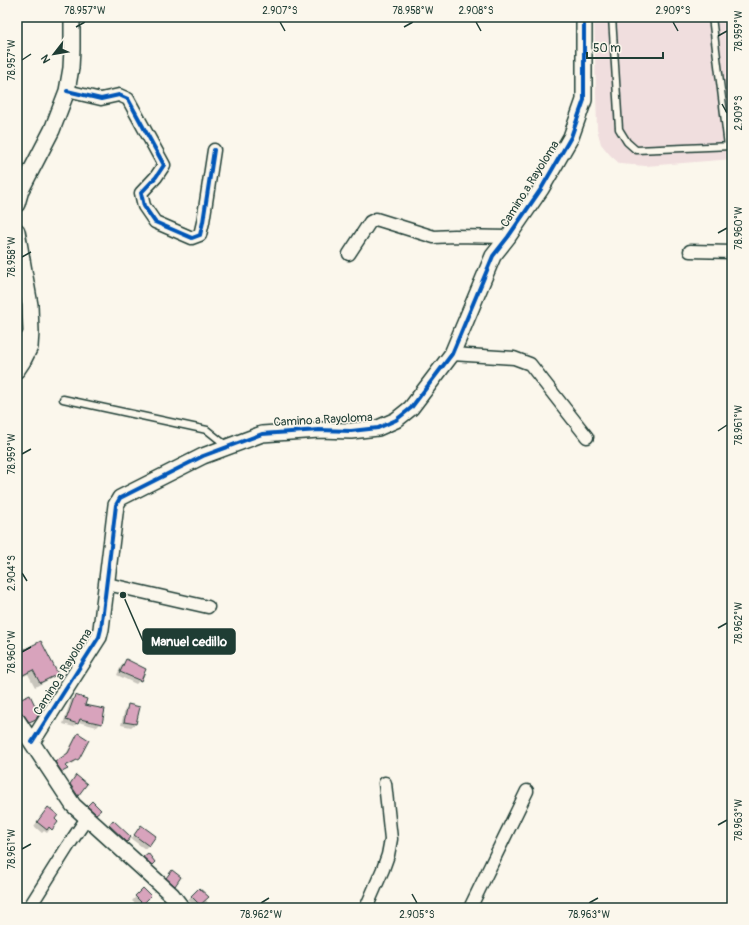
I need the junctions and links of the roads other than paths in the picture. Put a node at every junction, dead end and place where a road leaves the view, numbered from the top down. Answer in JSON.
{"nodes":[{"id":1,"x":72,"y":17,"type":"edge"},
{"id":2,"x":584,"y":17,"type":"edge"},
{"id":3,"x":612,"y":17,"type":"edge"},
{"id":4,"x":712,"y":17,"type":"edge"},
{"id":5,"x":67,"y":91,"type":"junction"},
{"id":6,"x":730,"y":146,"type":"edge"},
{"id":7,"x":214,"y":150,"type":"dead end"},
{"id":8,"x":20,"y":184,"type":"edge"},
{"id":9,"x":17,"y":204,"type":"edge"},
{"id":10,"x":17,"y":231,"type":"edge"},
{"id":11,"x":508,"y":237,"type":"junction"},
{"id":12,"x":690,"y":250,"type":"dead end"},
{"id":13,"x":732,"y":252,"type":"edge"},
{"id":14,"x":349,"y":254,"type":"dead end"},
{"id":15,"x":31,"y":332,"type":"junction"},
{"id":16,"x":17,"y":351,"type":"edge"},
{"id":17,"x":452,"y":354,"type":"junction"},
{"id":18,"x":17,"y":370,"type":"edge"},
{"id":19,"x":63,"y":399,"type":"dead end"},
{"id":20,"x":587,"y":438,"type":"dead end"},
{"id":21,"x":227,"y":446,"type":"junction"},
{"id":22,"x":107,"y":584,"type":"junction"},
{"id":23,"x":208,"y":607,"type":"dead end"},
{"id":24,"x":17,"y":720,"type":"edge"},
{"id":25,"x":32,"y":742,"type":"junction"},
{"id":26,"x":385,"y":783,"type":"dead end"},
{"id":27,"x":527,"y":791,"type":"dead end"},
{"id":28,"x":87,"y":818,"type":"junction"},
{"id":29,"x":29,"y":908,"type":"edge"},
{"id":30,"x":182,"y":908,"type":"edge"},
{"id":31,"x":366,"y":908,"type":"edge"},
{"id":32,"x":470,"y":908,"type":"edge"}],
"edges":[{"from":1,"to":5,"type":"street"},
{"from":2,"to":11,"type":"street","name":"Camino a Rayoloma"},
{"from":3,"to":6,"type":"lane"},
{"from":4,"to":6,"type":"lane"},
{"from":5,"to":7,"type":"street"},
{"from":5,"to":8,"type":"street"},
{"from":8,"to":9,"type":"street"},
{"from":10,"to":15,"type":"street"},
{"from":11,"to":14,"type":"street"},
{"from":11,"to":17,"type":"street","name":"Camino a Rayoloma"},
{"from":12,"to":13,"type":"street"},
{"from":15,"to":16,"type":"street"},
{"from":15,"to":18,"type":"street"},
{"from":17,"to":20,"type":"street"},
{"from":17,"to":21,"type":"street","name":"Camino a Rayoloma"},
{"from":19,"to":21,"type":"lane"},
{"from":21,"to":22,"type":"street","name":"Camino a Rayoloma"},
{"from":22,"to":23,"type":"street"},
{"from":22,"to":25,"type":"street","name":"Camino a Rayoloma"},
{"from":24,"to":25,"type":"street"},
{"from":25,"to":28,"type":"street"},
{"from":26,"to":31,"type":"street"},
{"from":27,"to":32,"type":"street"},
{"from":28,"to":29,"type":"street"},
{"from":28,"to":30,"type":"street"}]}
